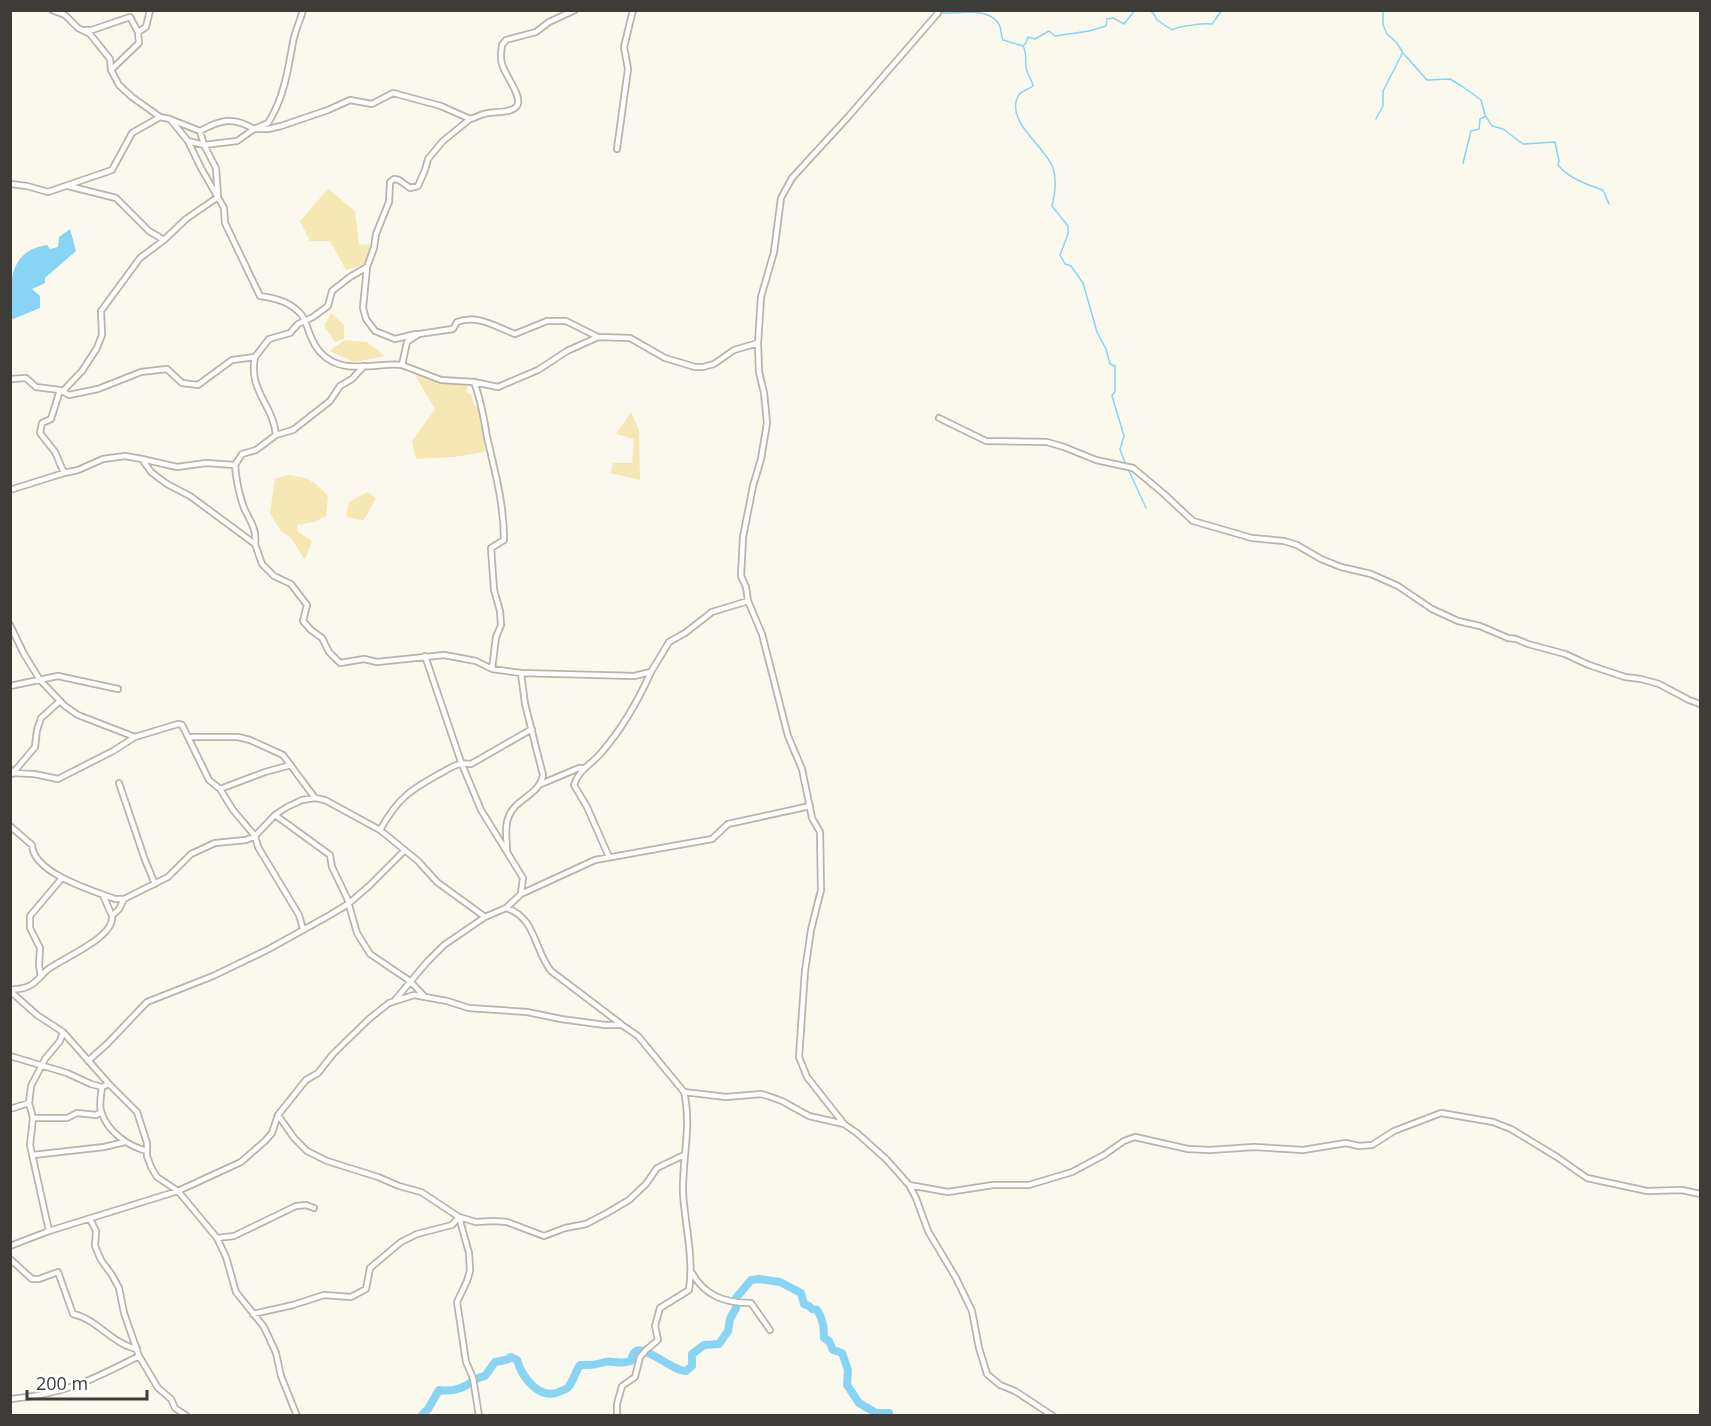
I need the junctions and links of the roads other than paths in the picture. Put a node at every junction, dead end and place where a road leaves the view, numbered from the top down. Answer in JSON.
{"nodes":[{"id":1,"x":52,"y":10,"type":"edge"},
{"id":2,"x":130,"y":10,"type":"edge"},
{"id":3,"x":150,"y":10,"type":"edge"},
{"id":4,"x":303,"y":10,"type":"edge"},
{"id":5,"x":575,"y":10,"type":"edge"},
{"id":6,"x":633,"y":10,"type":"edge"},
{"id":7,"x":938,"y":13,"type":"dead end"},
{"id":8,"x":130,"y":17,"type":"junction"},
{"id":9,"x":84,"y":30,"type":"junction"},
{"id":10,"x":138,"y":32,"type":"junction"},
{"id":11,"x":111,"y":70,"type":"junction"},
{"id":12,"x":160,"y":117,"type":"junction"},
{"id":13,"x":170,"y":119,"type":"junction"},
{"id":14,"x":470,"y":119,"type":"junction"},
{"id":15,"x":254,"y":129,"type":"junction"},
{"id":16,"x":200,"y":131,"type":"junction"},
{"id":17,"x":188,"y":141,"type":"junction"},
{"id":18,"x":204,"y":145,"type":"junction"},
{"id":19,"x":617,"y":149,"type":"dead end"},
{"id":20,"x":10,"y":184,"type":"edge"},
{"id":21,"x":67,"y":186,"type":"junction"},
{"id":22,"x":219,"y":197,"type":"junction"},
{"id":23,"x":164,"y":240,"type":"junction"},
{"id":24,"x":367,"y":267,"type":"junction"},
{"id":25,"x":304,"y":319,"type":"junction"},
{"id":26,"x":419,"y":334,"type":"junction"},
{"id":27,"x":598,"y":337,"type":"junction"},
{"id":28,"x":758,"y":343,"type":"junction"},
{"id":29,"x":255,"y":357,"type":"junction"},
{"id":30,"x":402,"y":365,"type":"junction"},
{"id":31,"x":364,"y":366,"type":"junction"},
{"id":32,"x":10,"y":379,"type":"edge"},
{"id":33,"x":474,"y":382,"type":"junction"},
{"id":34,"x":60,"y":390,"type":"junction"},
{"id":35,"x":939,"y":418,"type":"dead end"},
{"id":36,"x":276,"y":435,"type":"junction"},
{"id":37,"x":142,"y":459,"type":"junction"},
{"id":38,"x":235,"y":465,"type":"junction"},
{"id":39,"x":64,"y":473,"type":"junction"},
{"id":40,"x":10,"y":490,"type":"edge"},
{"id":41,"x":255,"y":544,"type":"junction"},
{"id":42,"x":748,"y":601,"type":"junction"},
{"id":43,"x":10,"y":625,"type":"edge"},
{"id":44,"x":425,"y":656,"type":"junction"},
{"id":45,"x":492,"y":669,"type":"junction"},
{"id":46,"x":520,"y":672,"type":"junction"},
{"id":47,"x":651,"y":672,"type":"junction"},
{"id":48,"x":40,"y":680,"type":"junction"},
{"id":49,"x":10,"y":686,"type":"edge"},
{"id":50,"x":118,"y":689,"type":"dead end"},
{"id":51,"x":60,"y":701,"type":"junction"},
{"id":52,"x":1701,"y":704,"type":"edge"},
{"id":53,"x":531,"y":729,"type":"junction"},
{"id":54,"x":135,"y":736,"type":"junction"},
{"id":55,"x":188,"y":737,"type":"junction"},
{"id":56,"x":461,"y":762,"type":"junction"},
{"id":57,"x":291,"y":765,"type":"junction"},
{"id":58,"x":584,"y":768,"type":"junction"},
{"id":59,"x":11,"y":772,"type":"edge"},
{"id":60,"x":119,"y":783,"type":"dead end"},
{"id":61,"x":541,"y":784,"type":"junction"},
{"id":62,"x":220,"y":789,"type":"junction"},
{"id":63,"x":315,"y":798,"type":"junction"},
{"id":64,"x":810,"y":806,"type":"junction"},
{"id":65,"x":275,"y":815,"type":"junction"},
{"id":66,"x":10,"y":826,"type":"edge"},
{"id":67,"x":380,"y":830,"type":"junction"},
{"id":68,"x":255,"y":836,"type":"junction"},
{"id":69,"x":404,"y":851,"type":"junction"},
{"id":70,"x":508,"y":853,"type":"junction"},
{"id":71,"x":609,"y":857,"type":"junction"},
{"id":72,"x":62,"y":878,"type":"junction"},
{"id":73,"x":155,"y":884,"type":"junction"},
{"id":74,"x":521,"y":894,"type":"junction"},
{"id":75,"x":103,"y":895,"type":"junction"},
{"id":76,"x":124,"y":899,"type":"junction"},
{"id":77,"x":348,"y":904,"type":"junction"},
{"id":78,"x":506,"y":908,"type":"junction"},
{"id":79,"x":112,"y":916,"type":"junction"},
{"id":80,"x":485,"y":917,"type":"junction"},
{"id":81,"x":303,"y":929,"type":"junction"},
{"id":82,"x":41,"y":975,"type":"junction"},
{"id":83,"x":410,"y":981,"type":"junction"},
{"id":84,"x":10,"y":991,"type":"edge"},
{"id":85,"x":423,"y":996,"type":"junction"},
{"id":86,"x":393,"y":1002,"type":"junction"},
{"id":87,"x":622,"y":1025,"type":"junction"},
{"id":88,"x":63,"y":1032,"type":"junction"},
{"id":89,"x":10,"y":1056,"type":"edge"},
{"id":90,"x":88,"y":1061,"type":"junction"},
{"id":91,"x":41,"y":1065,"type":"junction"},
{"id":92,"x":109,"y":1084,"type":"junction"},
{"id":93,"x":102,"y":1087,"type":"junction"},
{"id":94,"x":684,"y":1092,"type":"junction"},
{"id":95,"x":29,"y":1103,"type":"junction"},
{"id":96,"x":10,"y":1108,"type":"edge"},
{"id":97,"x":101,"y":1112,"type":"junction"},
{"id":98,"x":278,"y":1115,"type":"junction"},
{"id":99,"x":33,"y":1118,"type":"junction"},
{"id":100,"x":844,"y":1124,"type":"junction"},
{"id":101,"x":125,"y":1142,"type":"junction"},
{"id":102,"x":147,"y":1151,"type":"junction"},
{"id":103,"x":33,"y":1155,"type":"junction"},
{"id":104,"x":684,"y":1155,"type":"junction"},
{"id":105,"x":909,"y":1185,"type":"junction"},
{"id":106,"x":178,"y":1191,"type":"junction"},
{"id":107,"x":1701,"y":1194,"type":"edge"},
{"id":108,"x":314,"y":1208,"type":"dead end"},
{"id":109,"x":459,"y":1217,"type":"junction"},
{"id":110,"x":90,"y":1219,"type":"junction"},
{"id":111,"x":49,"y":1231,"type":"junction"},
{"id":112,"x":217,"y":1238,"type":"junction"},
{"id":113,"x":10,"y":1246,"type":"edge"},
{"id":114,"x":10,"y":1259,"type":"edge"},
{"id":115,"x":692,"y":1272,"type":"junction"},
{"id":116,"x":253,"y":1314,"type":"junction"},
{"id":117,"x":770,"y":1330,"type":"dead end"},
{"id":118,"x":137,"y":1349,"type":"junction"},
{"id":119,"x":139,"y":1356,"type":"junction"},
{"id":120,"x":10,"y":1399,"type":"edge"},
{"id":121,"x":187,"y":1416,"type":"edge"},
{"id":122,"x":297,"y":1416,"type":"edge"},
{"id":123,"x":479,"y":1416,"type":"edge"},
{"id":124,"x":617,"y":1416,"type":"edge"},
{"id":125,"x":1053,"y":1416,"type":"edge"}],
"edges":[{"from":1,"to":9,"type":"street"},
{"from":2,"to":8,"type":"street"},
{"from":3,"to":10,"type":"street"},
{"from":4,"to":15,"type":"street"},
{"from":5,"to":14,"type":"street"},
{"from":6,"to":19,"type":"street"},
{"from":7,"to":28,"type":"street"},
{"from":8,"to":9,"type":"street"},
{"from":8,"to":10,"type":"street"},
{"from":9,"to":11,"type":"street"},
{"from":10,"to":11,"type":"street"},
{"from":11,"to":12,"type":"street"},
{"from":12,"to":13,"type":"street"},
{"from":12,"to":21,"type":"street"},
{"from":13,"to":16,"type":"street"},
{"from":13,"to":17,"type":"street"},
{"from":14,"to":15,"type":"street"},
{"from":14,"to":24,"type":"street"},
{"from":15,"to":16,"type":"street"},
{"from":15,"to":18,"type":"street"},
{"from":16,"to":18,"type":"street"},
{"from":17,"to":18,"type":"street"},
{"from":17,"to":22,"type":"street"},
{"from":18,"to":22,"type":"street"},
{"from":20,"to":21,"type":"street"},
{"from":21,"to":23,"type":"street"},
{"from":22,"to":23,"type":"street"},
{"from":22,"to":25,"type":"street"},
{"from":23,"to":34,"type":"street"},
{"from":24,"to":25,"type":"street"},
{"from":24,"to":26,"type":"street"},
{"from":25,"to":29,"type":"street"},
{"from":25,"to":31,"type":"street"},
{"from":26,"to":27,"type":"street"},
{"from":26,"to":30,"type":"street"},
{"from":27,"to":28,"type":"street"},
{"from":27,"to":33,"type":"street"},
{"from":28,"to":42,"type":"street"},
{"from":29,"to":34,"type":"street"},
{"from":29,"to":36,"type":"street"},
{"from":30,"to":31,"type":"street"},
{"from":30,"to":33,"type":"street"},
{"from":31,"to":36,"type":"street"},
{"from":32,"to":34,"type":"street"},
{"from":33,"to":45,"type":"street"},
{"from":34,"to":39,"type":"street"},
{"from":35,"to":52,"type":"street"},
{"from":36,"to":38,"type":"street"},
{"from":37,"to":38,"type":"street"},
{"from":37,"to":39,"type":"street"},
{"from":37,"to":41,"type":"street"},
{"from":38,"to":41,"type":"street"},
{"from":39,"to":40,"type":"street"},
{"from":41,"to":44,"type":"street"},
{"from":42,"to":47,"type":"street"},
{"from":42,"to":64,"type":"street"},
{"from":43,"to":48,"type":"street"},
{"from":44,"to":45,"type":"street"},
{"from":44,"to":56,"type":"street"},
{"from":45,"to":46,"type":"street"},
{"from":46,"to":47,"type":"street"},
{"from":46,"to":53,"type":"street"},
{"from":47,"to":58,"type":"street"},
{"from":48,"to":49,"type":"street"},
{"from":48,"to":50,"type":"street"},
{"from":48,"to":51,"type":"street"},
{"from":51,"to":54,"type":"street"},
{"from":51,"to":59,"type":"street"},
{"from":53,"to":56,"type":"street"},
{"from":53,"to":61,"type":"street"},
{"from":54,"to":55,"type":"street"},
{"from":54,"to":59,"type":"street"},
{"from":55,"to":57,"type":"street"},
{"from":55,"to":62,"type":"street"},
{"from":56,"to":67,"type":"street"},
{"from":56,"to":70,"type":"street"},
{"from":57,"to":62,"type":"street"},
{"from":57,"to":63,"type":"street"},
{"from":58,"to":61,"type":"street"},
{"from":58,"to":71,"type":"street"},
{"from":60,"to":73,"type":"street"},
{"from":61,"to":70,"type":"street"},
{"from":62,"to":68,"type":"street"},
{"from":63,"to":65,"type":"street"},
{"from":63,"to":67,"type":"street"},
{"from":64,"to":71,"type":"street"},
{"from":64,"to":100,"type":"street"},
{"from":65,"to":68,"type":"street"},
{"from":65,"to":77,"type":"street"},
{"from":66,"to":72,"type":"street"},
{"from":67,"to":69,"type":"street"},
{"from":68,"to":73,"type":"street"},
{"from":68,"to":81,"type":"street"},
{"from":69,"to":77,"type":"street"},
{"from":69,"to":80,"type":"street"},
{"from":70,"to":74,"type":"street"},
{"from":71,"to":74,"type":"street"},
{"from":72,"to":75,"type":"street"},
{"from":72,"to":82,"type":"street"},
{"from":73,"to":76,"type":"street"},
{"from":74,"to":78,"type":"street"},
{"from":75,"to":76,"type":"street"},
{"from":75,"to":79,"type":"street"},
{"from":76,"to":79,"type":"street"},
{"from":77,"to":81,"type":"street"},
{"from":77,"to":83,"type":"street"},
{"from":78,"to":80,"type":"street"},
{"from":78,"to":87,"type":"street"},
{"from":79,"to":82,"type":"street"},
{"from":80,"to":83,"type":"street"},
{"from":81,"to":90,"type":"street"},
{"from":82,"to":84,"type":"street"},
{"from":83,"to":85,"type":"street"},
{"from":83,"to":86,"type":"street"},
{"from":84,"to":88,"type":"street"},
{"from":85,"to":86,"type":"street"},
{"from":85,"to":87,"type":"street"},
{"from":86,"to":98,"type":"street"},
{"from":87,"to":94,"type":"street"},
{"from":88,"to":90,"type":"street"},
{"from":88,"to":91,"type":"street"},
{"from":89,"to":91,"type":"street"},
{"from":90,"to":92,"type":"street"},
{"from":91,"to":93,"type":"street"},
{"from":91,"to":95,"type":"street"},
{"from":92,"to":93,"type":"street"},
{"from":92,"to":102,"type":"street"},
{"from":93,"to":97,"type":"street"},
{"from":94,"to":100,"type":"street"},
{"from":94,"to":104,"type":"street"},
{"from":95,"to":96,"type":"street"},
{"from":95,"to":99,"type":"street"},
{"from":97,"to":99,"type":"street"},
{"from":97,"to":101,"type":"street"},
{"from":98,"to":106,"type":"street"},
{"from":98,"to":109,"type":"street"},
{"from":99,"to":103,"type":"street"},
{"from":100,"to":105,"type":"street"},
{"from":101,"to":102,"type":"street"},
{"from":101,"to":103,"type":"street"},
{"from":102,"to":106,"type":"street"},
{"from":103,"to":111,"type":"street"},
{"from":104,"to":109,"type":"street"},
{"from":104,"to":115,"type":"street"},
{"from":105,"to":107,"type":"street"},
{"from":105,"to":125,"type":"street"},
{"from":106,"to":110,"type":"street"},
{"from":106,"to":112,"type":"street"},
{"from":108,"to":112,"type":"street"},
{"from":109,"to":116,"type":"street"},
{"from":109,"to":123,"type":"street"},
{"from":110,"to":111,"type":"street"},
{"from":110,"to":118,"type":"street"},
{"from":111,"to":113,"type":"street"},
{"from":112,"to":116,"type":"street"},
{"from":114,"to":118,"type":"street"},
{"from":115,"to":117,"type":"street"},
{"from":115,"to":124,"type":"street"},
{"from":116,"to":122,"type":"street"},
{"from":118,"to":119,"type":"street"},
{"from":119,"to":120,"type":"street"},
{"from":119,"to":121,"type":"street"}]}
